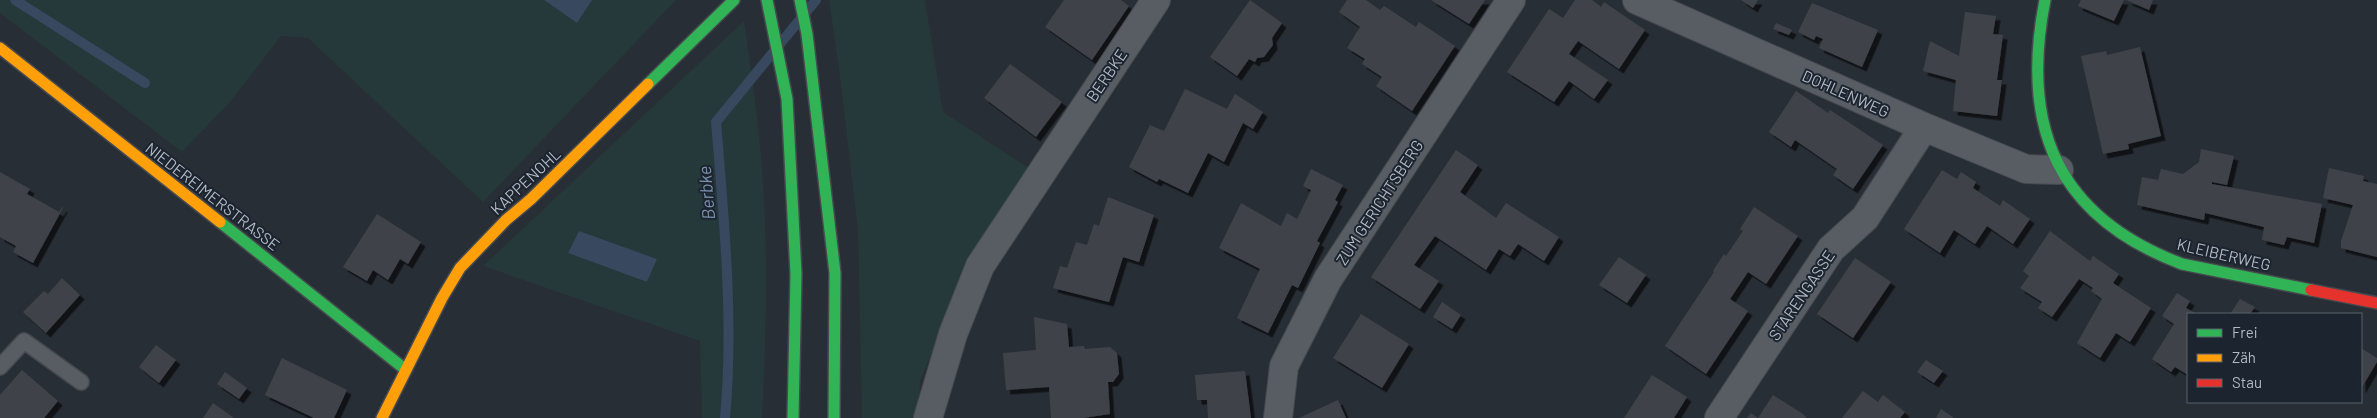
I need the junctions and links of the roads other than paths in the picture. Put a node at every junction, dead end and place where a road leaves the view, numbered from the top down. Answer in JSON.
{"nodes":[{"id":1,"x":734,"y":0,"type":"edge"},
{"id":2,"x":767,"y":0,"type":"edge"},
{"id":3,"x":800,"y":0,"type":"edge"},
{"id":4,"x":1156,"y":0,"type":"edge"},
{"id":5,"x":1511,"y":0,"type":"edge"},
{"id":6,"x":1637,"y":0,"type":"edge"},
{"id":7,"x":2045,"y":0,"type":"edge"},
{"id":8,"x":0,"y":48,"type":"edge"},
{"id":9,"x":1924,"y":127,"type":"junction"},
{"id":10,"x":2059,"y":170,"type":"junction"},
{"id":11,"x":2377,"y":303,"type":"edge"},
{"id":12,"x":0,"y":367,"type":"edge"},
{"id":13,"x":406,"y":370,"type":"junction"},
{"id":14,"x":81,"y":382,"type":"dead end"},
{"id":15,"x":382,"y":418,"type":"edge"},
{"id":16,"x":793,"y":418,"type":"edge"},
{"id":17,"x":834,"y":418,"type":"edge"},
{"id":18,"x":928,"y":418,"type":"edge"},
{"id":19,"x":1278,"y":418,"type":"edge"},
{"id":20,"x":1719,"y":418,"type":"edge"}],
"edges":[{"from":1,"to":13,"type":"street","name":"KAPPENOHL"},
{"from":2,"to":16,"type":"street"},
{"from":3,"to":17,"type":"street"},
{"from":4,"to":18,"type":"street","name":"BERBKE"},
{"from":5,"to":19,"type":"street","name":"ZUM GERICHTSBERG"},
{"from":6,"to":9,"type":"street","name":"DOHLENWEG"},
{"from":7,"to":10,"type":"street","name":"KLEIBERWEG"},
{"from":8,"to":13,"type":"street","name":"NIEDEREIMERSTRASSE"},
{"from":9,"to":10,"type":"street","name":"DOHLENWEG"},
{"from":9,"to":20,"type":"street","name":"STARENGASSE"},
{"from":10,"to":11,"type":"street","name":"KLEIBERWEG"},
{"from":12,"to":14,"type":"lane"},
{"from":13,"to":15,"type":"street","name":"KAPPENOHL"}]}
